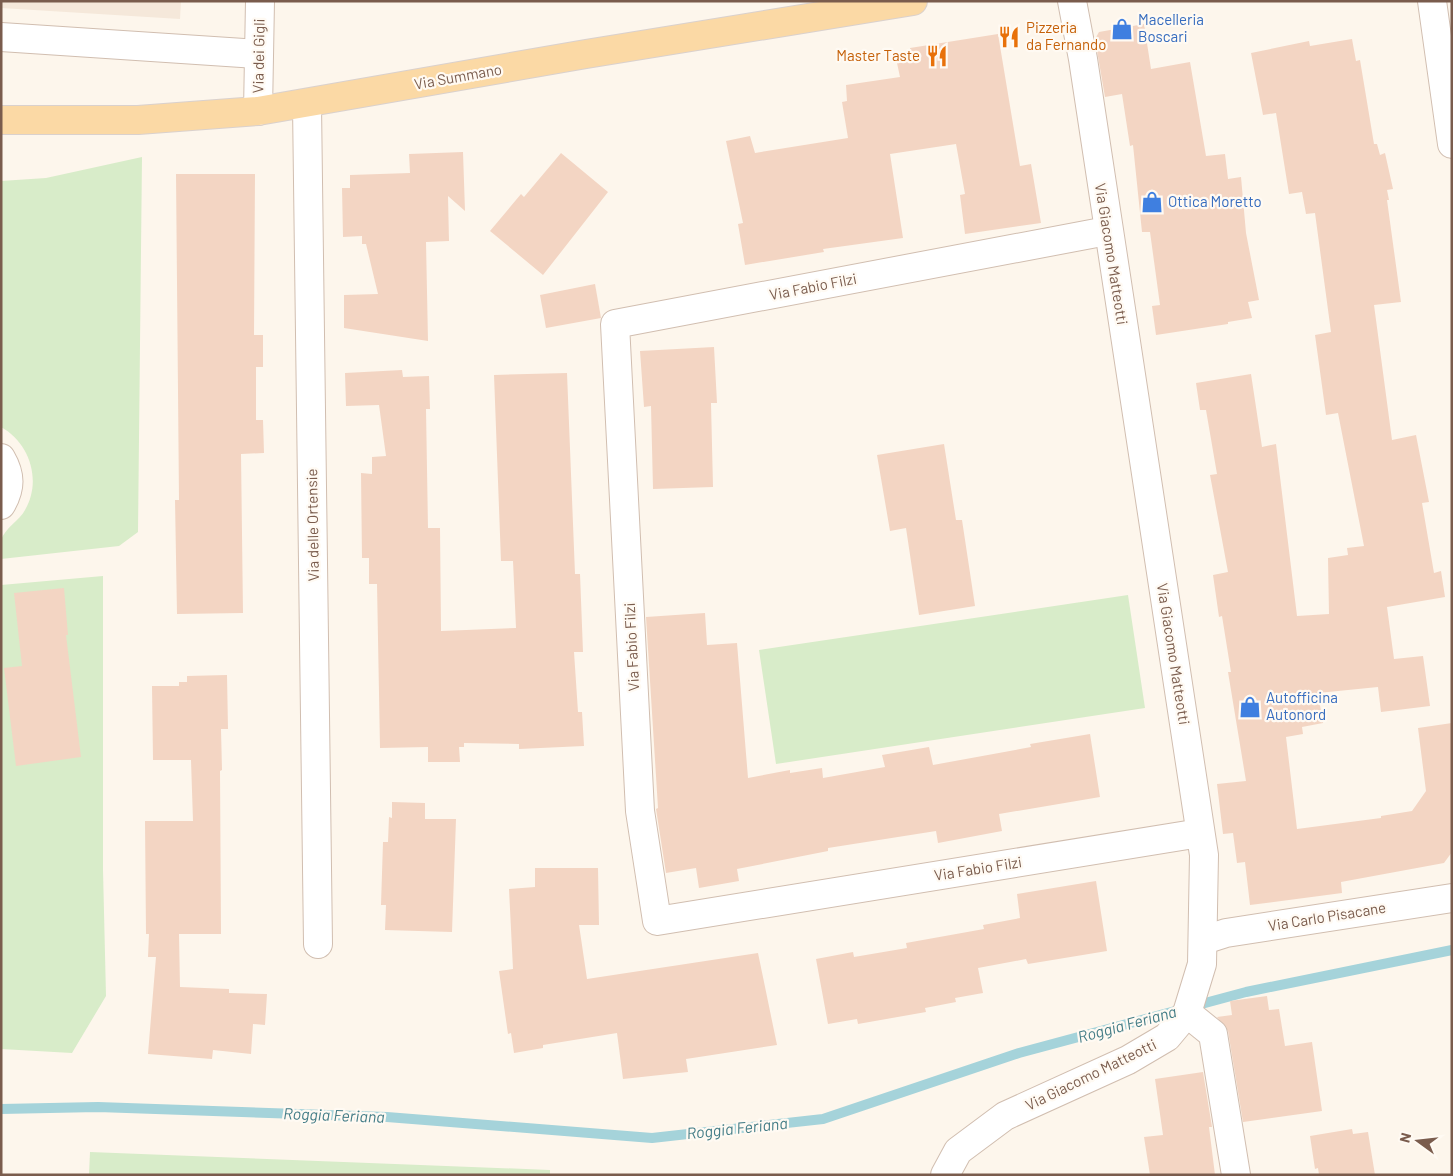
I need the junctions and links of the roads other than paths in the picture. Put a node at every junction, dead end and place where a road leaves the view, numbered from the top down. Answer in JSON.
{"nodes":[{"id":1,"x":260,"y":1,"type":"edge"},
{"id":2,"x":913,"y":1,"type":"edge"},
{"id":3,"x":1072,"y":1,"type":"edge"},
{"id":4,"x":1432,"y":1,"type":"edge"},
{"id":5,"x":1,"y":37,"type":"edge"},
{"id":6,"x":258,"y":54,"type":"junction"},
{"id":7,"x":307,"y":105,"type":"junction"},
{"id":8,"x":258,"y":111,"type":"junction"},
{"id":9,"x":1,"y":120,"type":"edge"},
{"id":10,"x":1452,"y":144,"type":"edge"},
{"id":11,"x":1107,"y":231,"type":"junction"},
{"id":12,"x":1,"y":458,"type":"edge"},
{"id":13,"x":1,"y":505,"type":"edge"},
{"id":14,"x":1200,"y":833,"type":"junction"},
{"id":15,"x":1452,"y":898,"type":"edge"},
{"id":16,"x":318,"y":944,"type":"dead end"},
{"id":17,"x":1203,"y":952,"type":"junction"},
{"id":18,"x":1187,"y":1013,"type":"junction"},
{"id":19,"x":945,"y":1175,"type":"edge"},
{"id":20,"x":1236,"y":1175,"type":"edge"}],
"edges":[{"from":1,"to":6,"type":"street","name":"Via dei Gigli"},
{"from":2,"to":7,"type":"main road","name":"Via Summano"},
{"from":3,"to":11,"type":"street","name":"Via Giacomo Matteotti"},
{"from":4,"to":10,"type":"street"},
{"from":5,"to":6,"type":"street"},
{"from":6,"to":8,"type":"street","name":"Via dei Gigli"},
{"from":7,"to":8,"type":"main road","name":"Via Summano"},
{"from":7,"to":16,"type":"street","name":"Via delle Ortensie"},
{"from":8,"to":9,"type":"main road","name":"Via Summano"},
{"from":11,"to":14,"type":"street","name":"Via Giacomo Matteotti"},
{"from":11,"to":14,"type":"street","name":"Via Fabio Filzi"},
{"from":12,"to":13,"type":"street"},
{"from":14,"to":17,"type":"street","name":"Via Giacomo Matteotti"},
{"from":15,"to":17,"type":"street","name":"Via Carlo Pisacane"},
{"from":17,"to":18,"type":"street","name":"Via Giacomo Matteotti"},
{"from":18,"to":19,"type":"street","name":"Via Giacomo Matteotti"},
{"from":18,"to":20,"type":"street"}]}
